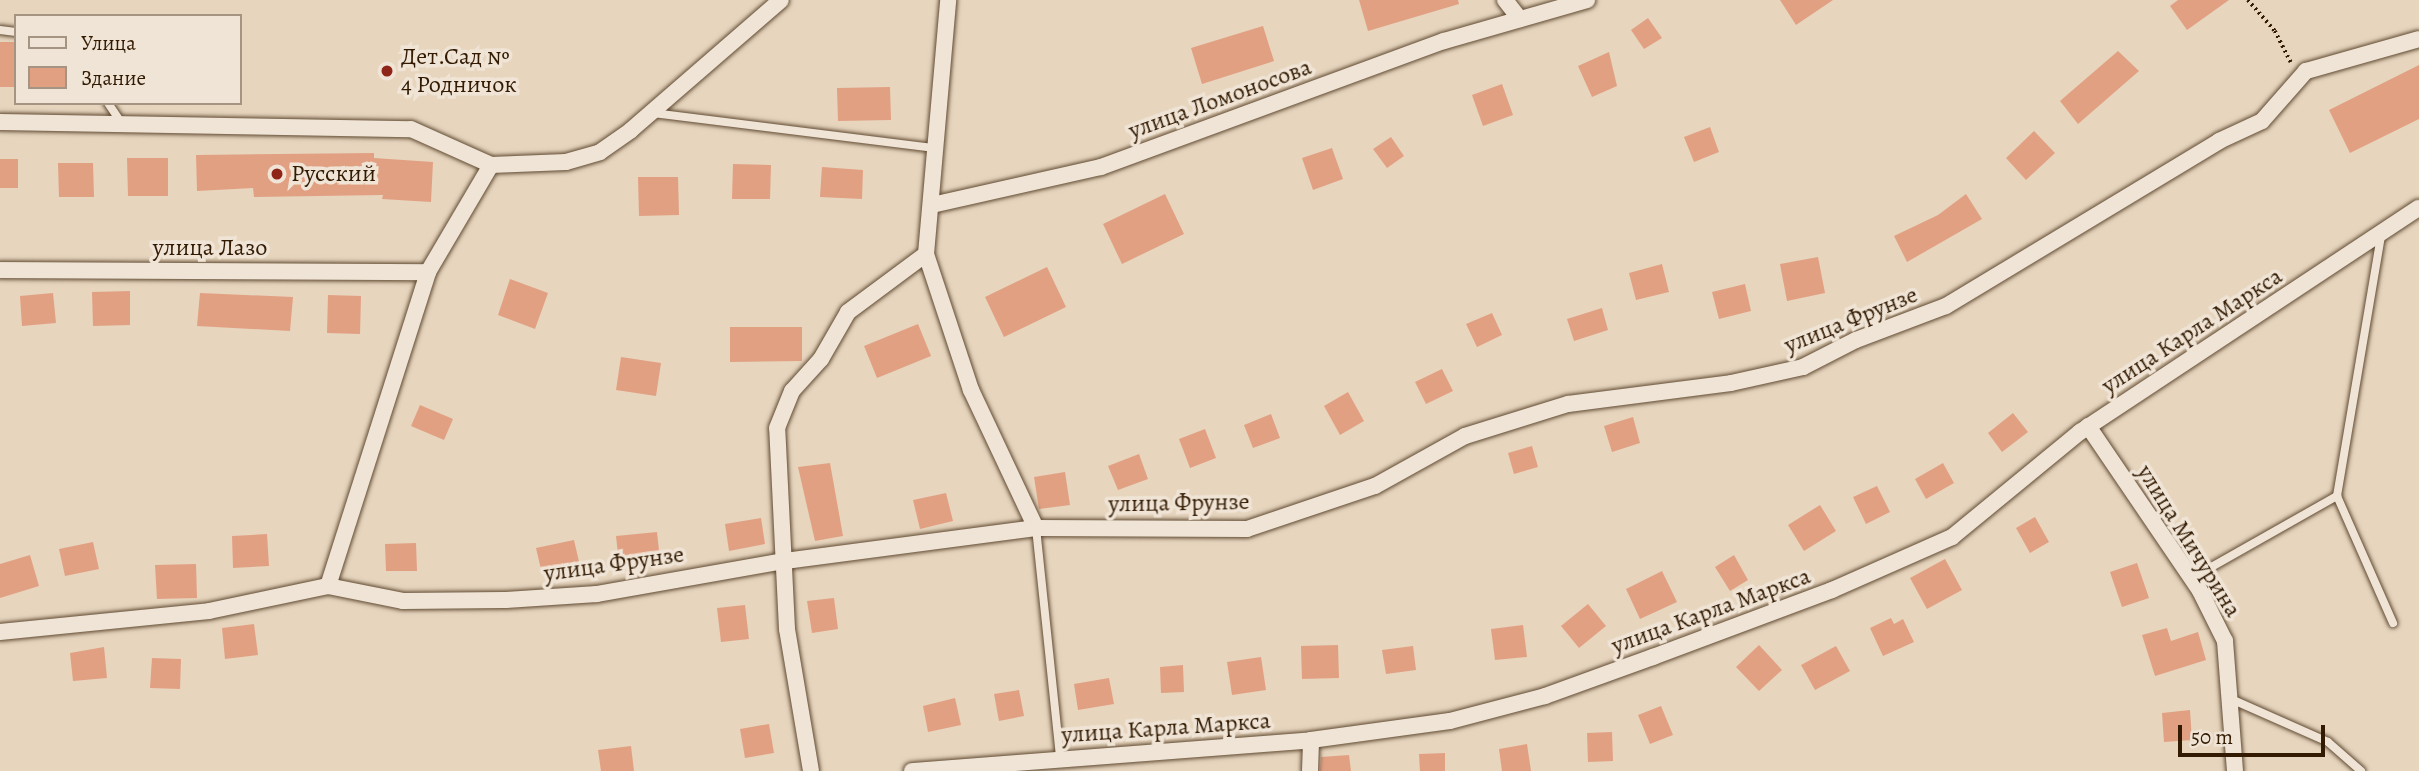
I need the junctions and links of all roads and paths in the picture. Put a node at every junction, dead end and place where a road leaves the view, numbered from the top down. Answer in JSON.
{"nodes":[{"id":1,"x":781,"y":0,"type":"edge"},
{"id":2,"x":948,"y":0,"type":"edge"},
{"id":3,"x":1504,"y":0,"type":"edge"},
{"id":4,"x":1587,"y":0,"type":"edge"},
{"id":5,"x":2248,"y":0,"type":"edge"},
{"id":6,"x":1520,"y":19,"type":"junction"},
{"id":7,"x":2419,"y":39,"type":"edge"},
{"id":8,"x":2290,"y":89,"type":"junction"},
{"id":9,"x":109,"y":105,"type":"edge"},
{"id":10,"x":652,"y":112,"type":"junction"},
{"id":11,"x":0,"y":122,"type":"edge"},
{"id":12,"x":122,"y":124,"type":"junction"},
{"id":13,"x":935,"y":148,"type":"junction"},
{"id":14,"x":491,"y":165,"type":"junction"},
{"id":15,"x":932,"y":205,"type":"junction"},
{"id":16,"x":2419,"y":208,"type":"edge"},
{"id":17,"x":2381,"y":237,"type":"junction"},
{"id":18,"x":926,"y":254,"type":"junction"},
{"id":19,"x":0,"y":270,"type":"edge"},
{"id":20,"x":424,"y":271,"type":"junction"},
{"id":21,"x":2088,"y":426,"type":"junction"},
{"id":22,"x":2337,"y":496,"type":"junction"},
{"id":23,"x":1036,"y":528,"type":"junction"},
{"id":24,"x":785,"y":561,"type":"junction"},
{"id":25,"x":2192,"y":579,"type":"junction"},
{"id":26,"x":328,"y":586,"type":"junction"},
{"id":27,"x":2393,"y":623,"type":"dead end"},
{"id":28,"x":0,"y":632,"type":"edge"},
{"id":29,"x":2231,"y":699,"type":"junction"},
{"id":30,"x":1311,"y":740,"type":"junction"},
{"id":31,"x":1059,"y":758,"type":"junction"},
{"id":32,"x":811,"y":771,"type":"edge"},
{"id":33,"x":912,"y":771,"type":"edge"},
{"id":34,"x":1310,"y":771,"type":"edge"},
{"id":35,"x":2235,"y":771,"type":"edge"},
{"id":36,"x":2361,"y":771,"type":"edge"}],
"edges":[{"from":1,"to":10,"type":"street"},
{"from":2,"to":13,"type":"street"},
{"from":3,"to":6,"type":"street"},
{"from":4,"to":6,"type":"street","name":"улица Ломоносова"},
{"from":5,"to":8,"type":"path"},
{"from":6,"to":15,"type":"street","name":"улица Ломоносова"},
{"from":7,"to":8,"type":"street","name":"улица Фрунзе"},
{"from":8,"to":23,"type":"street","name":"улица Фрунзе"},
{"from":9,"to":12,"type":"lane"},
{"from":10,"to":13,"type":"lane"},
{"from":10,"to":14,"type":"street"},
{"from":11,"to":12,"type":"street"},
{"from":12,"to":14,"type":"street"},
{"from":13,"to":15,"type":"street"},
{"from":14,"to":20,"type":"street"},
{"from":15,"to":18,"type":"street"},
{"from":16,"to":17,"type":"street","name":"улица Карла Маркса"},
{"from":17,"to":21,"type":"street","name":"улица Карла Маркса"},
{"from":17,"to":22,"type":"lane"},
{"from":18,"to":23,"type":"street"},
{"from":18,"to":24,"type":"street"},
{"from":19,"to":20,"type":"street","name":"улица Лазо"},
{"from":20,"to":26,"type":"street"},
{"from":21,"to":25,"type":"street","name":"улица Мичурина"},
{"from":21,"to":30,"type":"street","name":"улица Карла Маркса"},
{"from":22,"to":25,"type":"lane"},
{"from":22,"to":27,"type":"lane"},
{"from":23,"to":24,"type":"street","name":"улица Фрунзе"},
{"from":23,"to":31,"type":"lane"},
{"from":24,"to":26,"type":"street","name":"улица Фрунзе"},
{"from":24,"to":32,"type":"street"},
{"from":25,"to":29,"type":"street","name":"улица Мичурина"},
{"from":26,"to":28,"type":"street","name":"улица Фрунзе"},
{"from":29,"to":35,"type":"street","name":"улица Мичурина"},
{"from":29,"to":36,"type":"lane"},
{"from":30,"to":31,"type":"street","name":"улица Карла Маркса"},
{"from":30,"to":34,"type":"street"},
{"from":31,"to":33,"type":"street","name":"улица Карла Маркса"}]}
